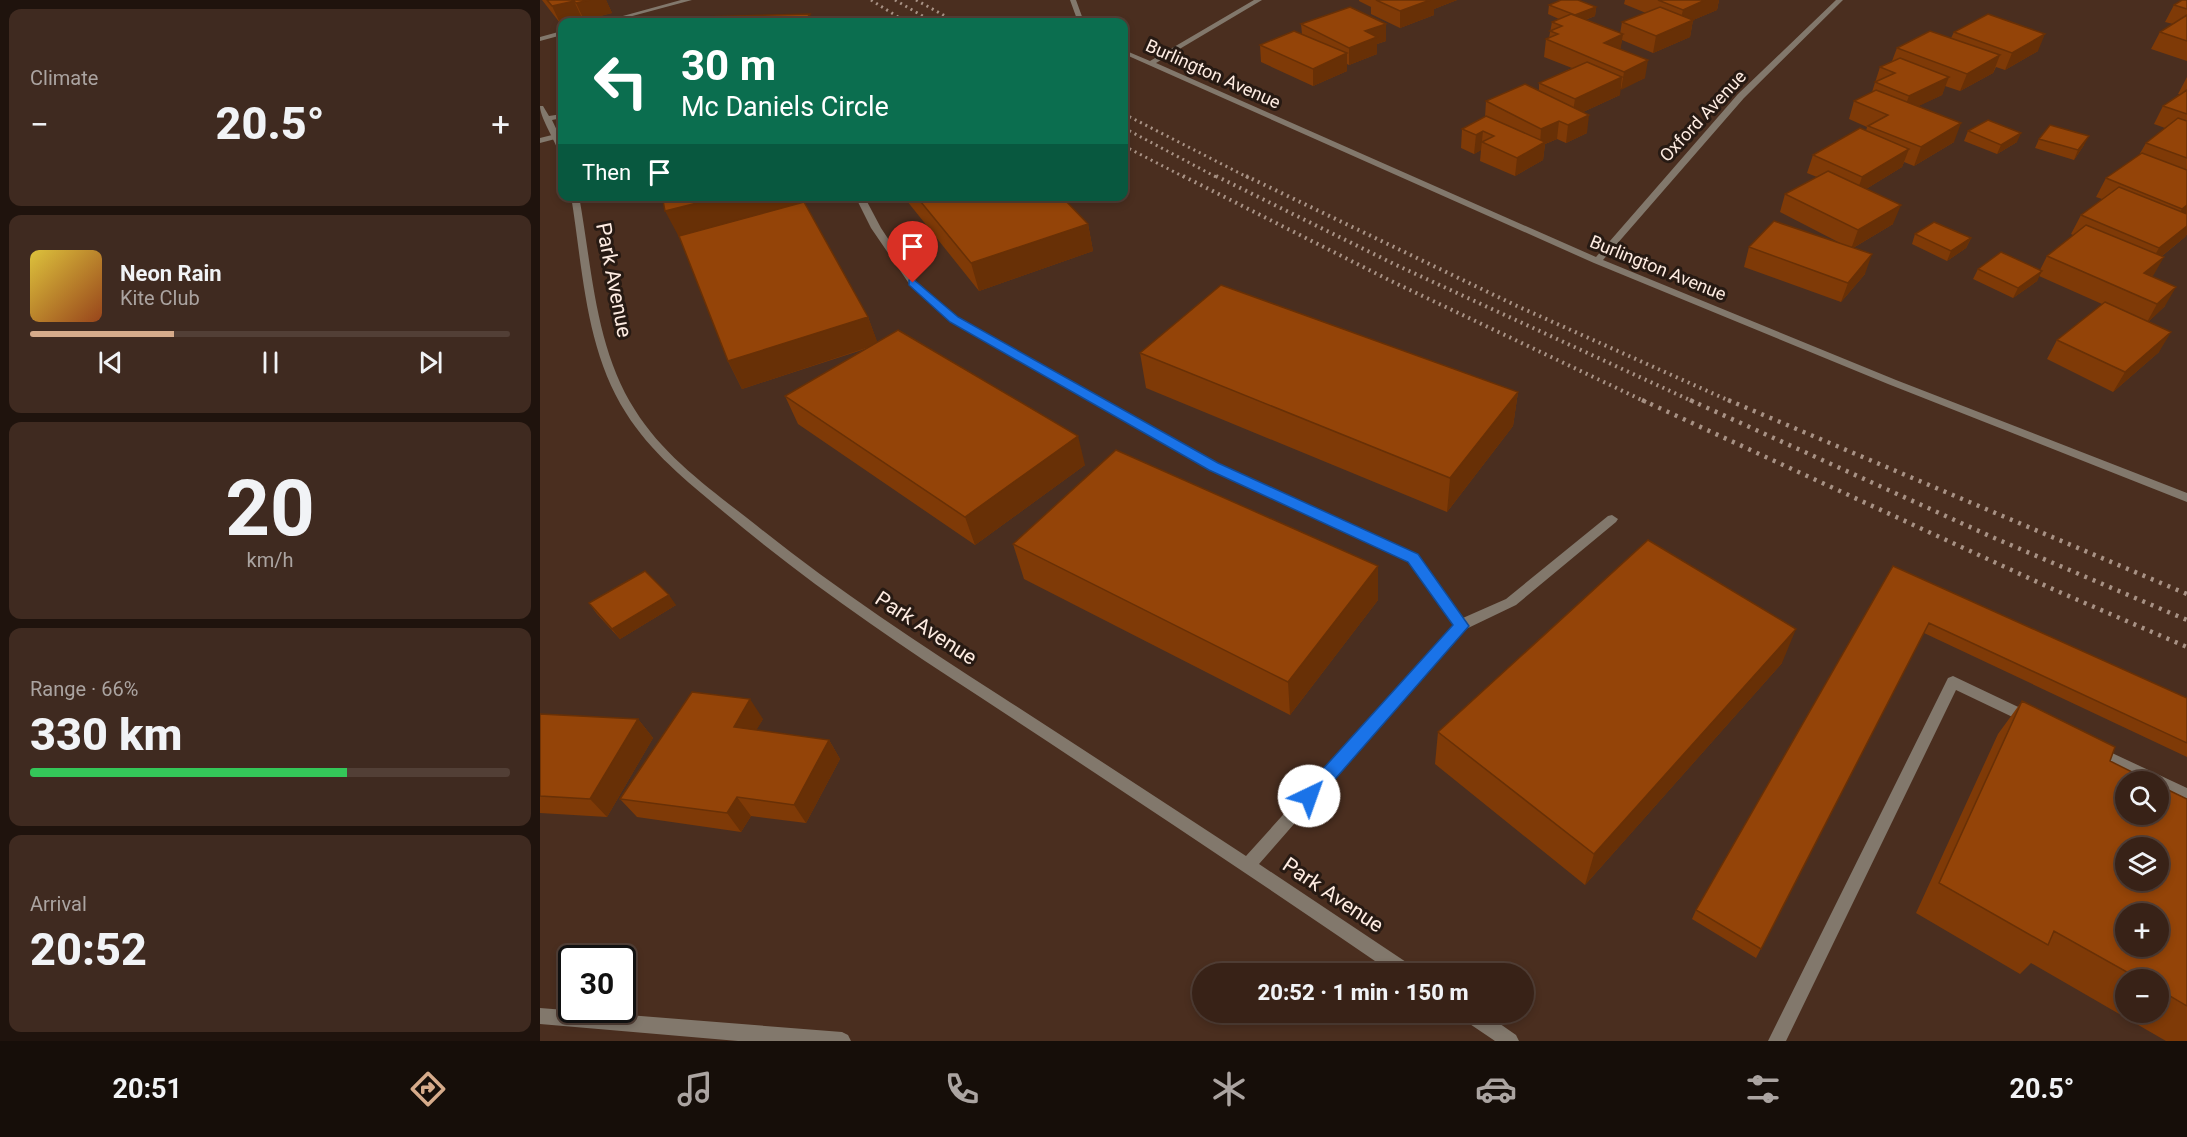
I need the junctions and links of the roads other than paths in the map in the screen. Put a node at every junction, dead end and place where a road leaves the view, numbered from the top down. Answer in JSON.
{"nodes":[{"id":1,"x":688,"y":0,"type":"edge"},
{"id":2,"x":1073,"y":0,"type":"edge"},
{"id":3,"x":1259,"y":0,"type":"edge"},
{"id":4,"x":1840,"y":0,"type":"edge"},
{"id":5,"x":619,"y":18,"type":"edge"},
{"id":6,"x":1080,"y":18,"type":"edge"},
{"id":7,"x":558,"y":34,"type":"edge"},
{"id":8,"x":540,"y":39,"type":"edge"},
{"id":9,"x":1128,"y":54,"type":"edge"},
{"id":10,"x":1149,"y":64,"type":"junction"},
{"id":11,"x":540,"y":108,"type":"edge"},
{"id":12,"x":558,"y":117,"type":"edge"},
{"id":13,"x":547,"y":119,"type":"junction"},
{"id":14,"x":556,"y":136,"type":"junction"},
{"id":15,"x":540,"y":141,"type":"edge"},
{"id":16,"x":558,"y":141,"type":"edge"},
{"id":17,"x":576,"y":201,"type":"edge"},
{"id":18,"x":862,"y":201,"type":"edge"},
{"id":19,"x":1597,"y":261,"type":"junction"},
{"id":20,"x":2187,"y":498,"type":"edge"},
{"id":21,"x":1612,"y":519,"type":"dead end"},
{"id":22,"x":1461,"y":626,"type":"junction"},
{"id":23,"x":2040,"y":724,"type":"edge"},
{"id":24,"x":2083,"y":745,"type":"edge"},
{"id":25,"x":2136,"y":771,"type":"edge"},
{"id":26,"x":2169,"y":787,"type":"edge"},
{"id":27,"x":2187,"y":795,"type":"edge"},
{"id":28,"x":1248,"y":865,"type":"junction"},
{"id":29,"x":1393,"y":963,"type":"edge"},
{"id":30,"x":540,"y":1016,"type":"edge"},
{"id":31,"x":1483,"y":1023,"type":"edge"},
{"id":32,"x":842,"y":1041,"type":"edge"},
{"id":33,"x":1510,"y":1041,"type":"edge"},
{"id":34,"x":1777,"y":1041,"type":"edge"}],
"edges":[{"from":1,"to":5,"type":"street"},
{"from":2,"to":6,"type":"street"},
{"from":3,"to":10,"type":"street"},
{"from":4,"to":19,"type":"street","name":"Oxford Avenue"},
{"from":7,"to":8,"type":"street"},
{"from":9,"to":10,"type":"street","name":"Burlington Avenue"},
{"from":10,"to":19,"type":"street","name":"Burlington Avenue"},
{"from":11,"to":13,"type":"street"},
{"from":12,"to":13,"type":"street"},
{"from":13,"to":14,"type":"street"},
{"from":14,"to":15,"type":"street"},
{"from":14,"to":16,"type":"street"},
{"from":17,"to":28,"type":"street","name":"Park Avenue"},
{"from":18,"to":22,"type":"street"},
{"from":19,"to":20,"type":"street","name":"Burlington Avenue"},
{"from":21,"to":22,"type":"street"},
{"from":22,"to":28,"type":"street"},
{"from":23,"to":34,"type":"street"},
{"from":24,"to":25,"type":"street"},
{"from":26,"to":27,"type":"street"},
{"from":28,"to":29,"type":"street","name":"Park Avenue"},
{"from":30,"to":32,"type":"street"},
{"from":31,"to":33,"type":"street"}]}
